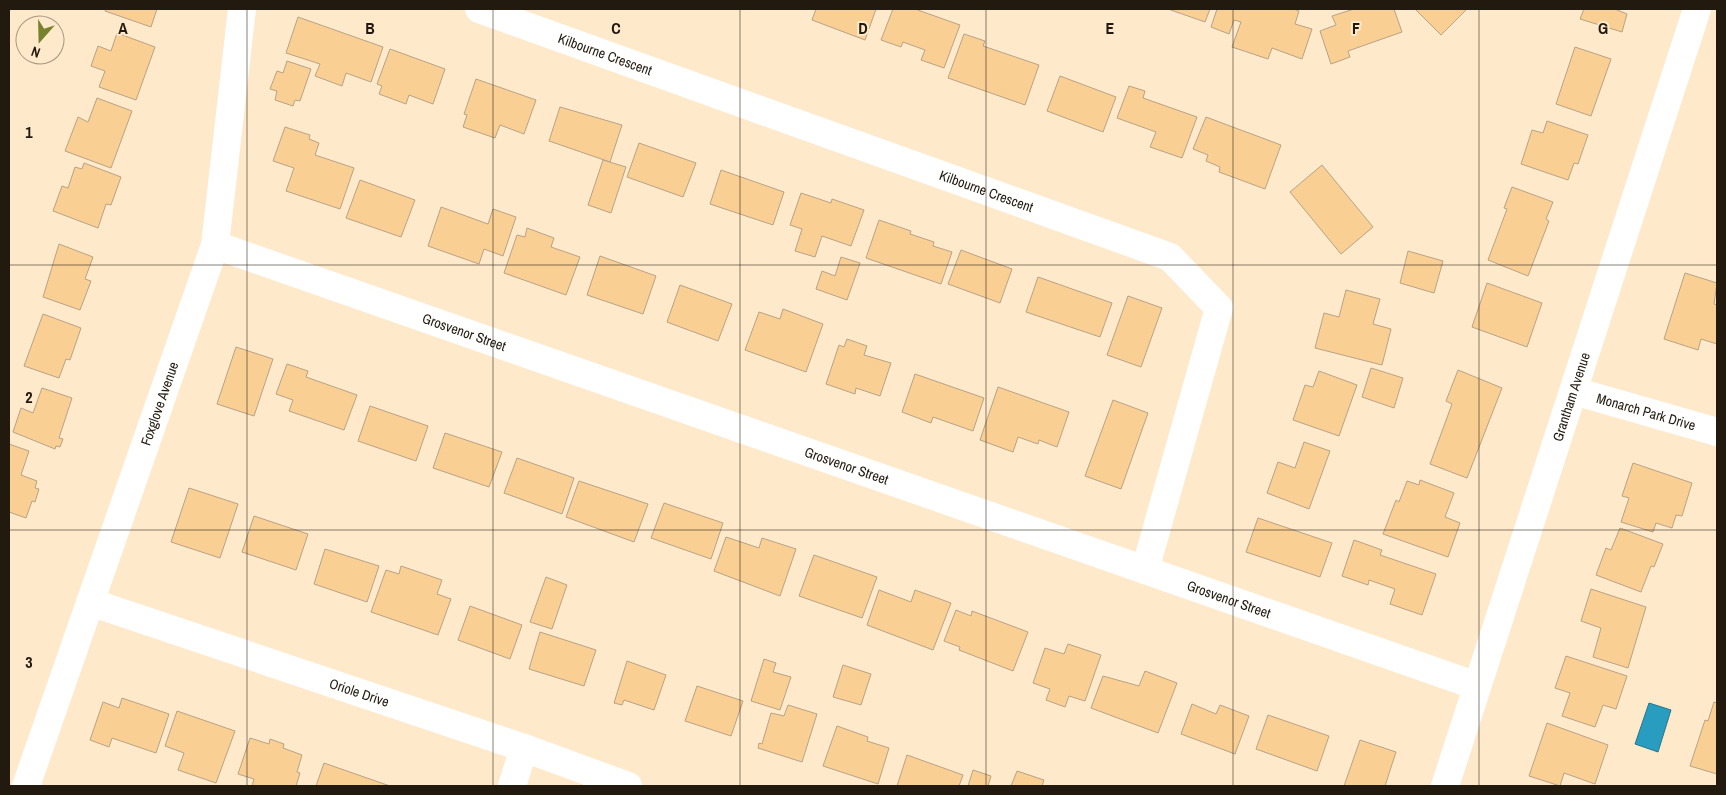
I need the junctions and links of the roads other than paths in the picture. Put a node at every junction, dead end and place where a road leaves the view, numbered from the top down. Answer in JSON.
{"nodes":[{"id":1,"x":242,"y":9,"type":"edge"},
{"id":2,"x":479,"y":9,"type":"edge"},
{"id":3,"x":1697,"y":9,"type":"edge"},
{"id":4,"x":215,"y":245,"type":"junction"},
{"id":5,"x":1574,"y":391,"type":"junction"},
{"id":6,"x":1717,"y":432,"type":"edge"},
{"id":7,"x":1144,"y":570,"type":"junction"},
{"id":8,"x":90,"y":602,"type":"junction"},
{"id":9,"x":1478,"y":686,"type":"junction"},
{"id":10,"x":524,"y":748,"type":"junction"},
{"id":11,"x":26,"y":786,"type":"edge"},
{"id":12,"x":512,"y":786,"type":"edge"},
{"id":13,"x":628,"y":786,"type":"edge"},
{"id":14,"x":1445,"y":786,"type":"edge"}],
"edges":[{"from":1,"to":4,"type":"street","name":"Foxglove Avenue"},
{"from":2,"to":7,"type":"street","name":"Kilbourne Crescent"},
{"from":3,"to":5,"type":"street","name":"Grantham Avenue"},
{"from":4,"to":7,"type":"street","name":"Grosvenor Street"},
{"from":4,"to":8,"type":"street","name":"Foxglove Avenue"},
{"from":5,"to":6,"type":"street","name":"Monarch Park Drive"},
{"from":5,"to":9,"type":"street","name":"Grantham Avenue"},
{"from":7,"to":9,"type":"street","name":"Grosvenor Street"},
{"from":8,"to":10,"type":"street","name":"Oriole Drive"},
{"from":8,"to":11,"type":"street","name":"Foxglove Avenue"},
{"from":9,"to":14,"type":"street","name":"Grantham Avenue"},
{"from":10,"to":12,"type":"street"},
{"from":10,"to":13,"type":"street","name":"Oriole Drive"}]}
